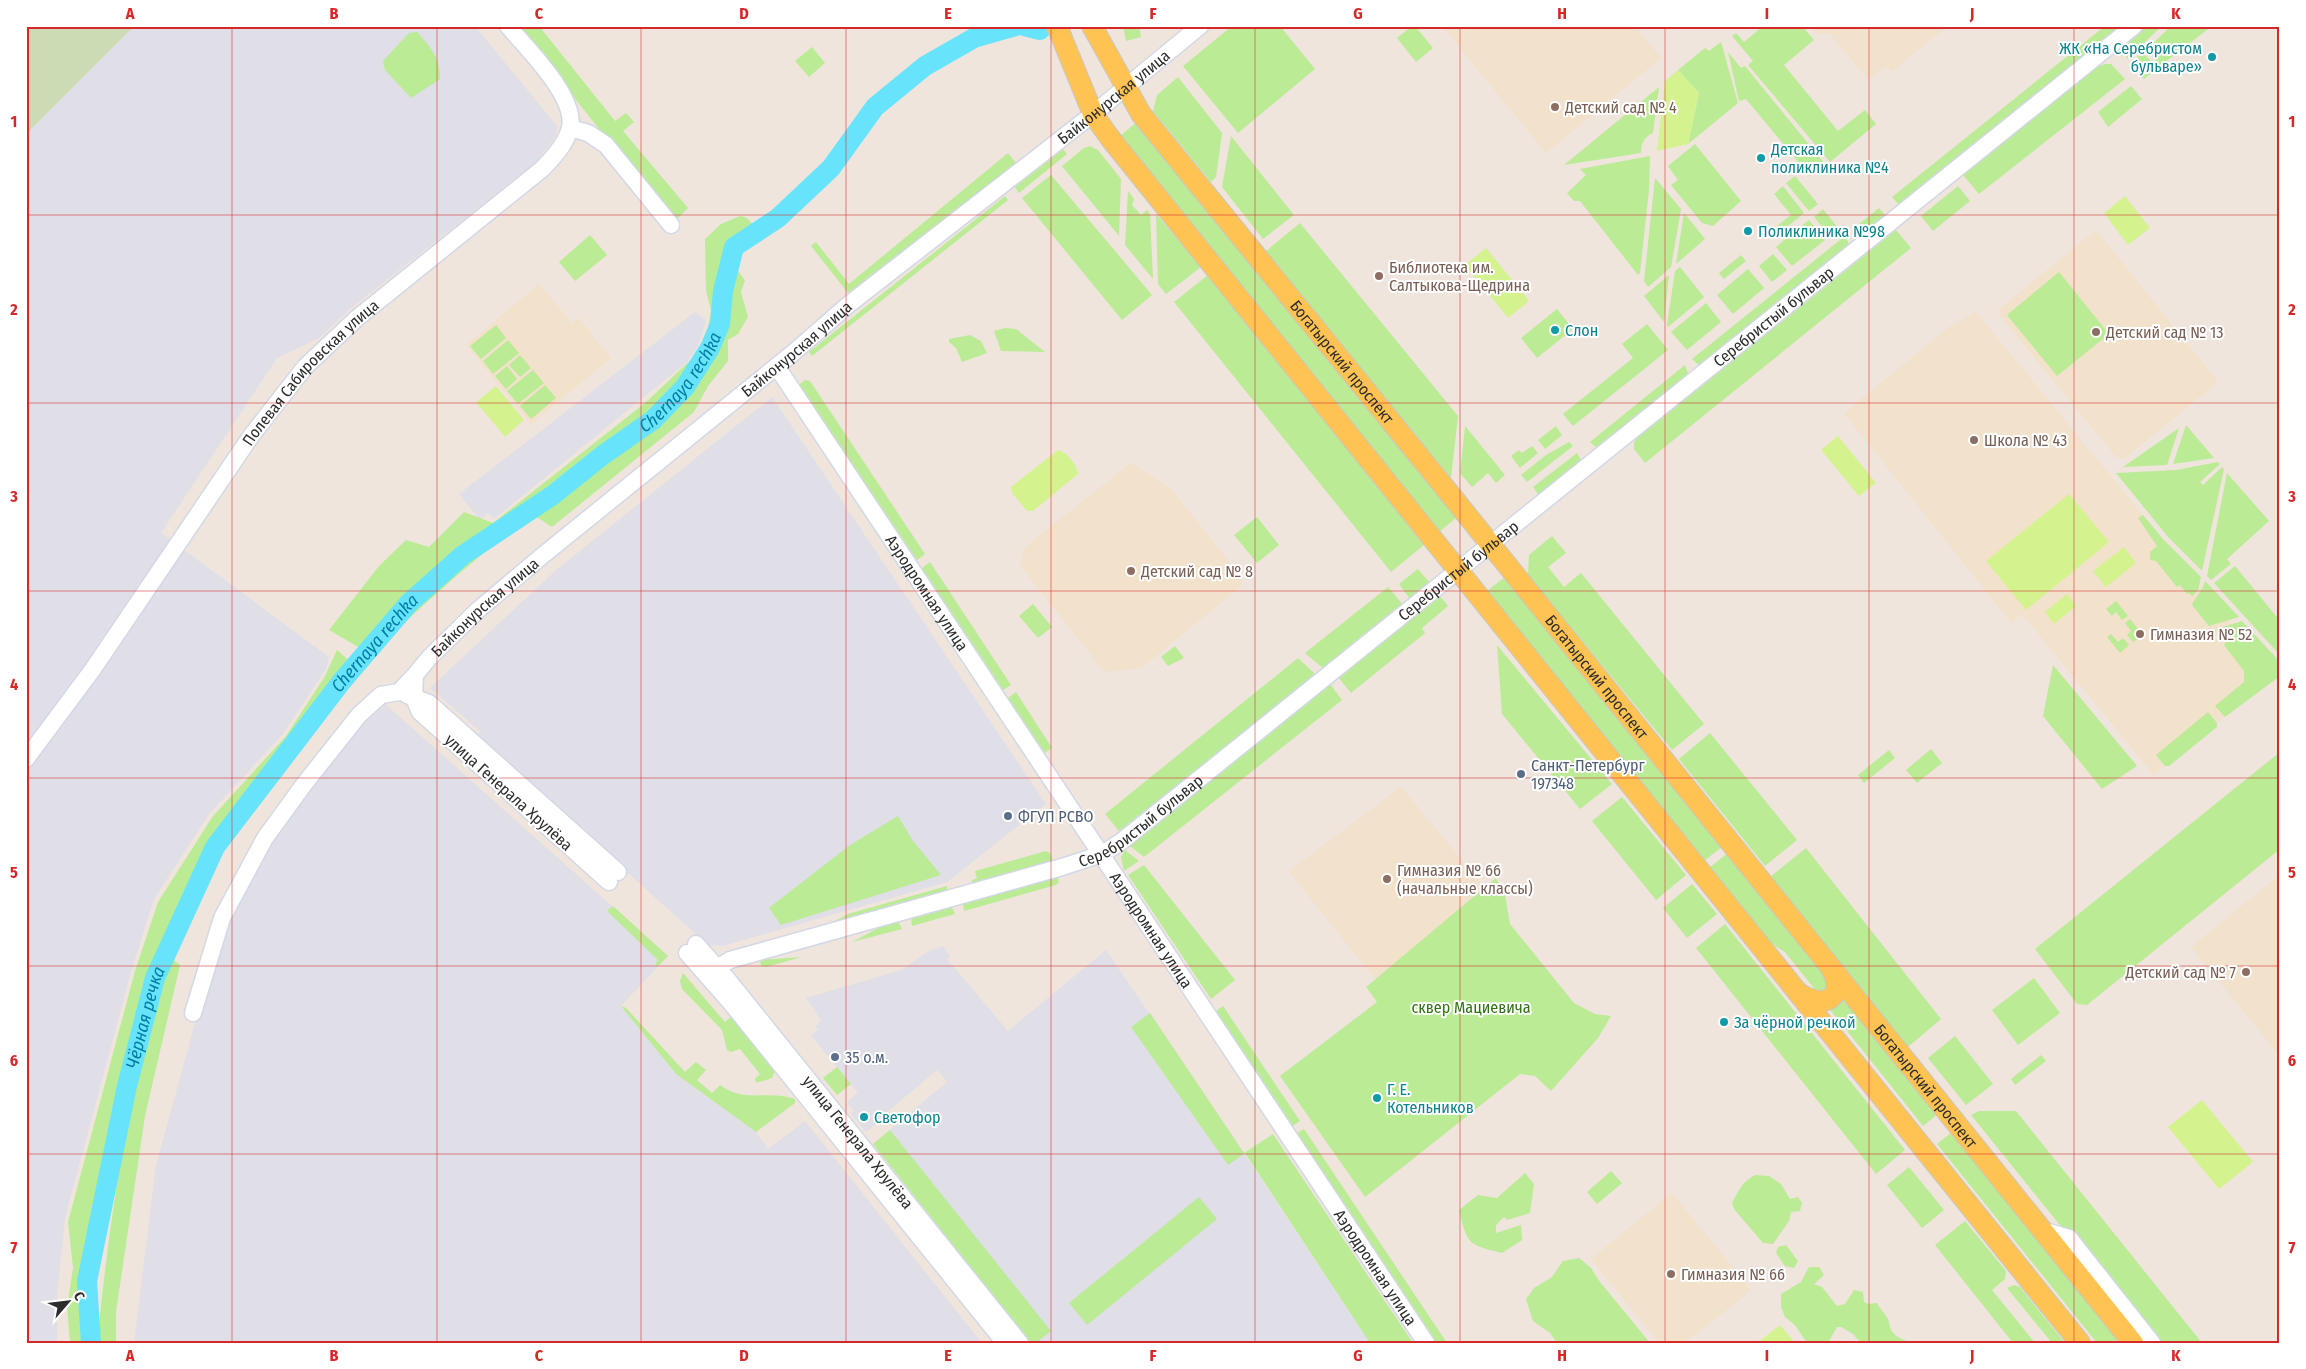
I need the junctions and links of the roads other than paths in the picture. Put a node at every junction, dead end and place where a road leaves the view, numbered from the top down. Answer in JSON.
{"nodes":[{"id":1,"x":508,"y":26,"type":"edge"},
{"id":2,"x":1057,"y":26,"type":"edge"},
{"id":3,"x":1092,"y":26,"type":"edge"},
{"id":4,"x":1200,"y":26,"type":"edge"},
{"id":5,"x":2134,"y":26,"type":"edge"},
{"id":6,"x":1124,"y":87,"type":"junction"},
{"id":7,"x":1093,"y":114,"type":"junction"},
{"id":8,"x":570,"y":128,"type":"junction"},
{"id":9,"x":671,"y":226,"type":"dead end"},
{"id":10,"x":777,"y":367,"type":"junction"},
{"id":11,"x":1490,"y":544,"type":"junction"},
{"id":12,"x":1457,"y":570,"type":"junction"},
{"id":13,"x":410,"y":688,"type":"junction"},
{"id":14,"x":26,"y":759,"type":"edge"},
{"id":15,"x":1102,"y":854,"type":"junction"},
{"id":16,"x":613,"y":877,"type":"dead end"},
{"id":17,"x":692,"y":948,"type":"dead end"},
{"id":18,"x":1830,"y":965,"type":"junction"},
{"id":19,"x":712,"y":970,"type":"junction"},
{"id":20,"x":1798,"y":992,"type":"junction"},
{"id":21,"x":193,"y":1013,"type":"dead end"},
{"id":22,"x":2042,"y":1230,"type":"junction"},
{"id":23,"x":1005,"y":1343,"type":"edge"},
{"id":24,"x":1020,"y":1343,"type":"edge"},
{"id":25,"x":1426,"y":1343,"type":"edge"},
{"id":26,"x":2080,"y":1343,"type":"edge"},
{"id":27,"x":2133,"y":1343,"type":"edge"},
{"id":28,"x":2152,"y":1343,"type":"edge"}],
"edges":[{"from":1,"to":8,"type":"street"},
{"from":2,"to":7,"type":"main road"},
{"from":3,"to":6,"type":"main road","name":"Богатырский проспект"},
{"from":4,"to":6,"type":"street","name":"Байконурская улица"},
{"from":5,"to":11,"type":"street","name":"Серебристый бульвар"},
{"from":6,"to":7,"type":"street","name":"Байконурская улица"},
{"from":6,"to":11,"type":"main road","name":"Богатырский проспект"},
{"from":7,"to":10,"type":"street","name":"Байконурская улица"},
{"from":7,"to":12,"type":"main road"},
{"from":8,"to":9,"type":"street"},
{"from":8,"to":14,"type":"street","name":"Полевая Сабировская улица"},
{"from":10,"to":13,"type":"street","name":"Байконурская улица"},
{"from":10,"to":15,"type":"street","name":"Аэродромная улица"},
{"from":11,"to":12,"type":"street","name":"Серебристый бульвар"},
{"from":11,"to":18,"type":"main road","name":"Богатырский проспект"},
{"from":12,"to":15,"type":"street","name":"Серебристый бульвар"},
{"from":12,"to":20,"type":"main road"},
{"from":13,"to":16,"type":"street","name":"улица Генерала Хрулёва"},
{"from":13,"to":21,"type":"street"},
{"from":15,"to":19,"type":"street","name":"Серебристый бульвар"},
{"from":15,"to":25,"type":"street","name":"Аэродромная улица"},
{"from":17,"to":19,"type":"street","name":"улица Генерала Хрулёва"},
{"from":18,"to":20,"type":"main road"},
{"from":18,"to":22,"type":"main road","name":"Богатырский проспект"},
{"from":19,"to":23,"type":"street","name":"улица Генерала Хрулёва"},
{"from":19,"to":24,"type":"street","name":"улица Генерала Хрулёва"},
{"from":20,"to":26,"type":"main road"},
{"from":22,"to":27,"type":"main road","name":"Богатырский проспект"},
{"from":22,"to":28,"type":"street"}]}
